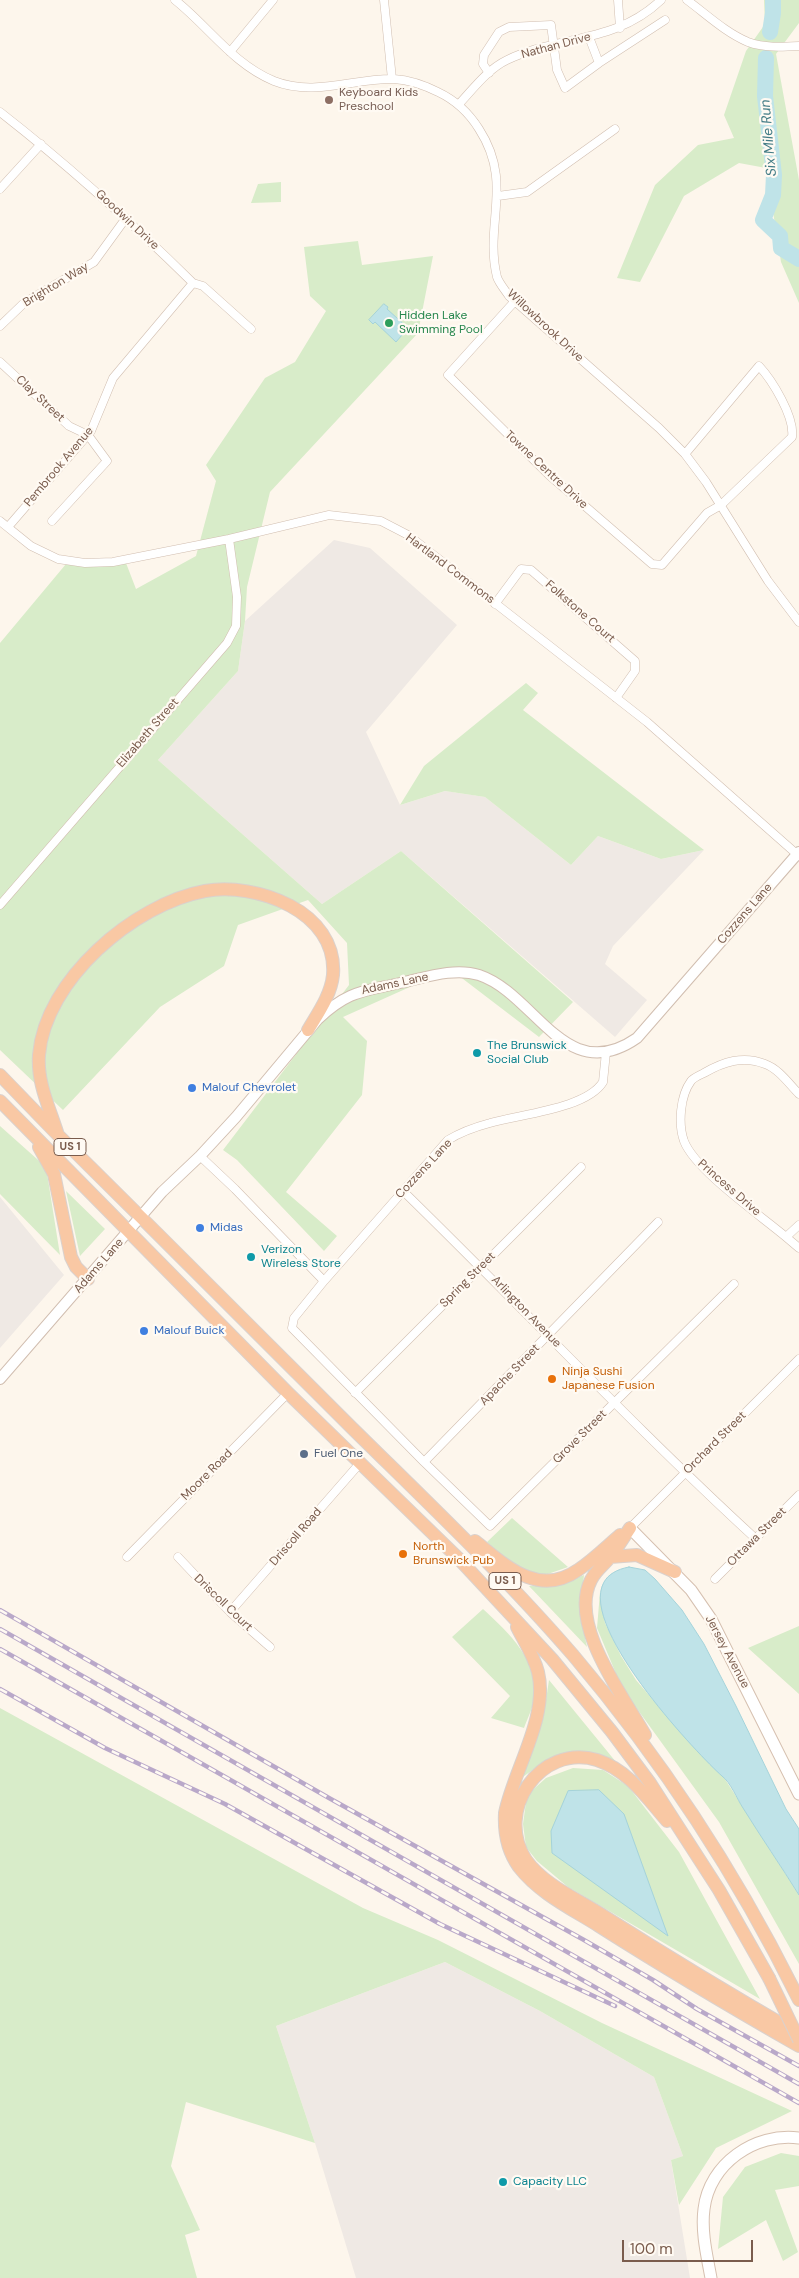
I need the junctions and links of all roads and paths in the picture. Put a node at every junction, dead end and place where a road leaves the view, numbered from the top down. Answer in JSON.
{"nodes":[{"id":1,"x":175,"y":0,"type":"edge"},
{"id":2,"x":273,"y":0,"type":"edge"},
{"id":3,"x":384,"y":0,"type":"edge"},
{"id":4,"x":618,"y":0,"type":"edge"},
{"id":5,"x":661,"y":0,"type":"edge"},
{"id":6,"x":687,"y":0,"type":"edge"},
{"id":7,"x":665,"y":20,"type":"dead end"},
{"id":8,"x":620,"y":28,"type":"junction"},
{"id":9,"x":589,"y":37,"type":"junction"},
{"id":10,"x":553,"y":46,"type":"junction"},
{"id":11,"x":799,"y":46,"type":"edge"},
{"id":12,"x":230,"y":52,"type":"junction"},
{"id":13,"x":599,"y":63,"type":"junction"},
{"id":14,"x":489,"y":74,"type":"junction"},
{"id":15,"x":392,"y":79,"type":"junction"},
{"id":16,"x":459,"y":104,"type":"junction"},
{"id":17,"x":0,"y":112,"type":"edge"},
{"id":18,"x":615,"y":130,"type":"dead end"},
{"id":19,"x":42,"y":144,"type":"junction"},
{"id":20,"x":0,"y":189,"type":"edge"},
{"id":21,"x":498,"y":196,"type":"junction"},
{"id":22,"x":126,"y":218,"type":"junction"},
{"id":23,"x":193,"y":284,"type":"junction"},
{"id":24,"x":515,"y":301,"type":"junction"},
{"id":25,"x":0,"y":326,"type":"edge"},
{"id":26,"x":252,"y":329,"type":"dead end"},
{"id":27,"x":2,"y":367,"type":"edge"},
{"id":28,"x":88,"y":435,"type":"junction"},
{"id":29,"x":685,"y":454,"type":"junction"},
{"id":30,"x":721,"y":505,"type":"junction"},
{"id":31,"x":0,"y":521,"type":"edge"},
{"id":32,"x":52,"y":522,"type":"dead end"},
{"id":33,"x":8,"y":527,"type":"junction"},
{"id":34,"x":229,"y":539,"type":"junction"},
{"id":35,"x":495,"y":604,"type":"junction"},
{"id":36,"x":799,"y":622,"type":"edge"},
{"id":37,"x":616,"y":698,"type":"junction"},
{"id":38,"x":798,"y":854,"type":"edge"},
{"id":39,"x":0,"y":905,"type":"edge"},
{"id":40,"x":308,"y":1030,"type":"junction"},
{"id":41,"x":606,"y":1052,"type":"junction"},
{"id":42,"x":0,"y":1075,"type":"edge"},
{"id":43,"x":799,"y":1094,"type":"edge"},
{"id":44,"x":0,"y":1101,"type":"edge"},
{"id":45,"x":27,"y":1128,"type":"junction"},
{"id":46,"x":59,"y":1136,"type":"junction"},
{"id":47,"x":200,"y":1156,"type":"junction"},
{"id":48,"x":581,"y":1167,"type":"dead end"},
{"id":49,"x":403,"y":1191,"type":"junction"},
{"id":50,"x":141,"y":1217,"type":"junction"},
{"id":51,"x":658,"y":1222,"type":"dead end"},
{"id":52,"x":799,"y":1224,"type":"edge"},
{"id":53,"x":130,"y":1230,"type":"junction"},
{"id":54,"x":786,"y":1237,"type":"junction"},
{"id":55,"x":799,"y":1248,"type":"edge"},
{"id":56,"x":481,"y":1267,"type":"junction"},
{"id":57,"x":88,"y":1279,"type":"junction"},
{"id":58,"x":324,"y":1281,"type":"junction"},
{"id":59,"x":734,"y":1284,"type":"dead end"},
{"id":60,"x":548,"y":1335,"type":"junction"},
{"id":61,"x":799,"y":1358,"type":"edge"},
{"id":62,"x":0,"y":1379,"type":"edge"},
{"id":63,"x":288,"y":1393,"type":"junction"},
{"id":64,"x":355,"y":1393,"type":"junction"},
{"id":65,"x":615,"y":1403,"type":"junction"},
{"id":66,"x":361,"y":1462,"type":"junction"},
{"id":67,"x":424,"y":1462,"type":"junction"},
{"id":68,"x":684,"y":1474,"type":"junction"},
{"id":69,"x":419,"y":1495,"type":"junction"},
{"id":70,"x":799,"y":1495,"type":"edge"},
{"id":71,"x":490,"y":1526,"type":"joint"},
{"id":72,"x":630,"y":1528,"type":"junction"},
{"id":73,"x":756,"y":1539,"type":"junction"},
{"id":74,"x":127,"y":1557,"type":"dead end"},
{"id":75,"x":178,"y":1557,"type":"dead end"},
{"id":76,"x":610,"y":1557,"type":"junction"},
{"id":77,"x":674,"y":1572,"type":"junction"},
{"id":78,"x":715,"y":1579,"type":"dead end"},
{"id":79,"x":509,"y":1611,"type":"junction"},
{"id":80,"x":230,"y":1612,"type":"junction"},
{"id":81,"x":270,"y":1647,"type":"dead end"},
{"id":82,"x":668,"y":1776,"type":"junction"},
{"id":83,"x":799,"y":1794,"type":"edge"},
{"id":84,"x":703,"y":1863,"type":"junction"},
{"id":85,"x":799,"y":2000,"type":"edge"},
{"id":86,"x":799,"y":2034,"type":"edge"},
{"id":87,"x":799,"y":2040,"type":"edge"},
{"id":88,"x":799,"y":2046,"type":"edge"},
{"id":89,"x":799,"y":2138,"type":"edge"},
{"id":90,"x":711,"y":2278,"type":"edge"}],
"edges":[{"from":1,"to":12,"type":"street","name":"Willowbrook Drive"},
{"from":2,"to":12,"type":"street"},
{"from":3,"to":15,"type":"street"},
{"from":4,"to":8,"type":"street"},
{"from":5,"to":8,"type":"street","name":"Nathan Drive"},
{"from":6,"to":11,"type":"street"},
{"from":7,"to":13,"type":"street"},
{"from":8,"to":9,"type":"street","name":"Nathan Drive"},
{"from":9,"to":10,"type":"street","name":"Nathan Drive"},
{"from":9,"to":13,"type":"street"},
{"from":10,"to":13,"type":"street"},
{"from":10,"to":14,"type":"street","name":"Nathan Drive"},
{"from":10,"to":14,"type":"street"},
{"from":12,"to":15,"type":"street","name":"Willowbrook Drive"},
{"from":14,"to":16,"type":"street","name":"Nathan Drive"},
{"from":15,"to":16,"type":"street","name":"Willowbrook Drive"},
{"from":16,"to":21,"type":"street","name":"Willowbrook Drive"},
{"from":17,"to":19,"type":"street","name":"Goodwin Drive"},
{"from":18,"to":21,"type":"street"},
{"from":19,"to":20,"type":"street"},
{"from":19,"to":22,"type":"street","name":"Goodwin Drive"},
{"from":21,"to":24,"type":"street","name":"Willowbrook Drive"},
{"from":22,"to":23,"type":"street","name":"Goodwin Drive"},
{"from":22,"to":25,"type":"street","name":"Brighton Way"},
{"from":23,"to":26,"type":"street","name":"Goodwin Drive"},
{"from":23,"to":28,"type":"street","name":"Pembrook Avenue"},
{"from":24,"to":29,"type":"street","name":"Willowbrook Drive"},
{"from":24,"to":30,"type":"street","name":"Towne Centre Drive"},
{"from":27,"to":28,"type":"street","name":"Clay Street"},
{"from":28,"to":32,"type":"street","name":"Clay Street"},
{"from":28,"to":33,"type":"street","name":"Pembrook Avenue"},
{"from":29,"to":30,"type":"street","name":"Willowbrook Drive"},
{"from":29,"to":30,"type":"street"},
{"from":30,"to":36,"type":"street","name":"Willowbrook Drive"},
{"from":31,"to":33,"type":"street","name":"Hartland Commons"},
{"from":33,"to":34,"type":"street","name":"Hartland Commons"},
{"from":34,"to":35,"type":"street","name":"Hartland Commons"},
{"from":34,"to":39,"type":"street","name":"Elizabeth Street"},
{"from":35,"to":37,"type":"street","name":"Hartland Commons"},
{"from":35,"to":37,"type":"street","name":"Folkstone Court"},
{"from":37,"to":38,"type":"street","name":"Hartland Commons"},
{"from":38,"to":41,"type":"street","name":"Cozzens Lane"},
{"from":40,"to":41,"type":"street","name":"Adams Lane"},
{"from":40,"to":46,"type":"highway"},
{"from":40,"to":47,"type":"street","name":"Adams Lane"},
{"from":41,"to":49,"type":"street","name":"Cozzens Lane"},
{"from":42,"to":46,"type":"highway","number":"US 1"},
{"from":43,"to":54,"type":"street","name":"Princess Drive"},
{"from":44,"to":45,"type":"highway","number":"US 1"},
{"from":45,"to":53,"type":"highway","number":"US 1"},
{"from":45,"to":57,"type":"highway"},
{"from":46,"to":50,"type":"highway","number":"US 1"},
{"from":47,"to":50,"type":"street","name":"Adams Lane"},
{"from":47,"to":58,"type":"street"},
{"from":48,"to":56,"type":"street","name":"Spring Street"},
{"from":49,"to":56,"type":"street","name":"Arlington Avenue"},
{"from":49,"to":58,"type":"street","name":"Cozzens Lane"},
{"from":50,"to":53,"type":"street","name":"Adams Lane"},
{"from":50,"to":69,"type":"highway","number":"US 1"},
{"from":51,"to":60,"type":"street","name":"Apache Street"},
{"from":52,"to":54,"type":"street"},
{"from":53,"to":57,"type":"street","name":"Adams Lane"},
{"from":53,"to":63,"type":"highway","number":"US 1"},
{"from":54,"to":55,"type":"street","name":"Princess Drive"},
{"from":56,"to":60,"type":"street","name":"Arlington Avenue"},
{"from":56,"to":64,"type":"street","name":"Spring Street"},
{"from":57,"to":62,"type":"street","name":"Adams Lane"},
{"from":58,"to":64,"type":"street","name":"Cozzens Lane"},
{"from":59,"to":65,"type":"street","name":"Grove Street"},
{"from":60,"to":65,"type":"street","name":"Arlington Avenue"},
{"from":60,"to":67,"type":"street","name":"Apache Street"},
{"from":61,"to":68,"type":"street","name":"Orchard Street"},
{"from":63,"to":66,"type":"highway","number":"US 1"},
{"from":63,"to":74,"type":"street","name":"Moore Road"},
{"from":64,"to":67,"type":"street","name":"Cozzens Lane"},
{"from":65,"to":68,"type":"street","name":"Arlington Avenue"},
{"from":65,"to":71,"type":"street","name":"Grove Street"},
{"from":66,"to":79,"type":"highway","number":"US 1"},
{"from":66,"to":80,"type":"street","name":"Driscoll Road"},
{"from":67,"to":71,"type":"street","name":"Cozzens Lane"},
{"from":68,"to":72,"type":"street","name":"Orchard Street"},
{"from":68,"to":73,"type":"street","name":"Arlington Avenue"},
{"from":69,"to":72,"type":"highway"},
{"from":69,"to":82,"type":"highway","number":"US 1"},
{"from":70,"to":73,"type":"street","name":"Ottawa Street"},
{"from":72,"to":76,"type":"highway"},
{"from":72,"to":77,"type":"main road","name":"Jersey Avenue"},
{"from":73,"to":78,"type":"street","name":"Ottawa Street"},
{"from":75,"to":80,"type":"street","name":"Driscoll Court"},
{"from":76,"to":77,"type":"highway"},
{"from":76,"to":82,"type":"highway"},
{"from":77,"to":83,"type":"main road","name":"Jersey Avenue"},
{"from":79,"to":84,"type":"highway","number":"US 1"},
{"from":79,"to":88,"type":"highway"},
{"from":80,"to":81,"type":"street","name":"Driscoll Court"},
{"from":82,"to":85,"type":"highway","number":"US 1"},
{"from":84,"to":86,"type":"highway"},
{"from":84,"to":87,"type":"highway","number":"US 1","bridge":true},
{"from":89,"to":90,"type":"main road"}]}
